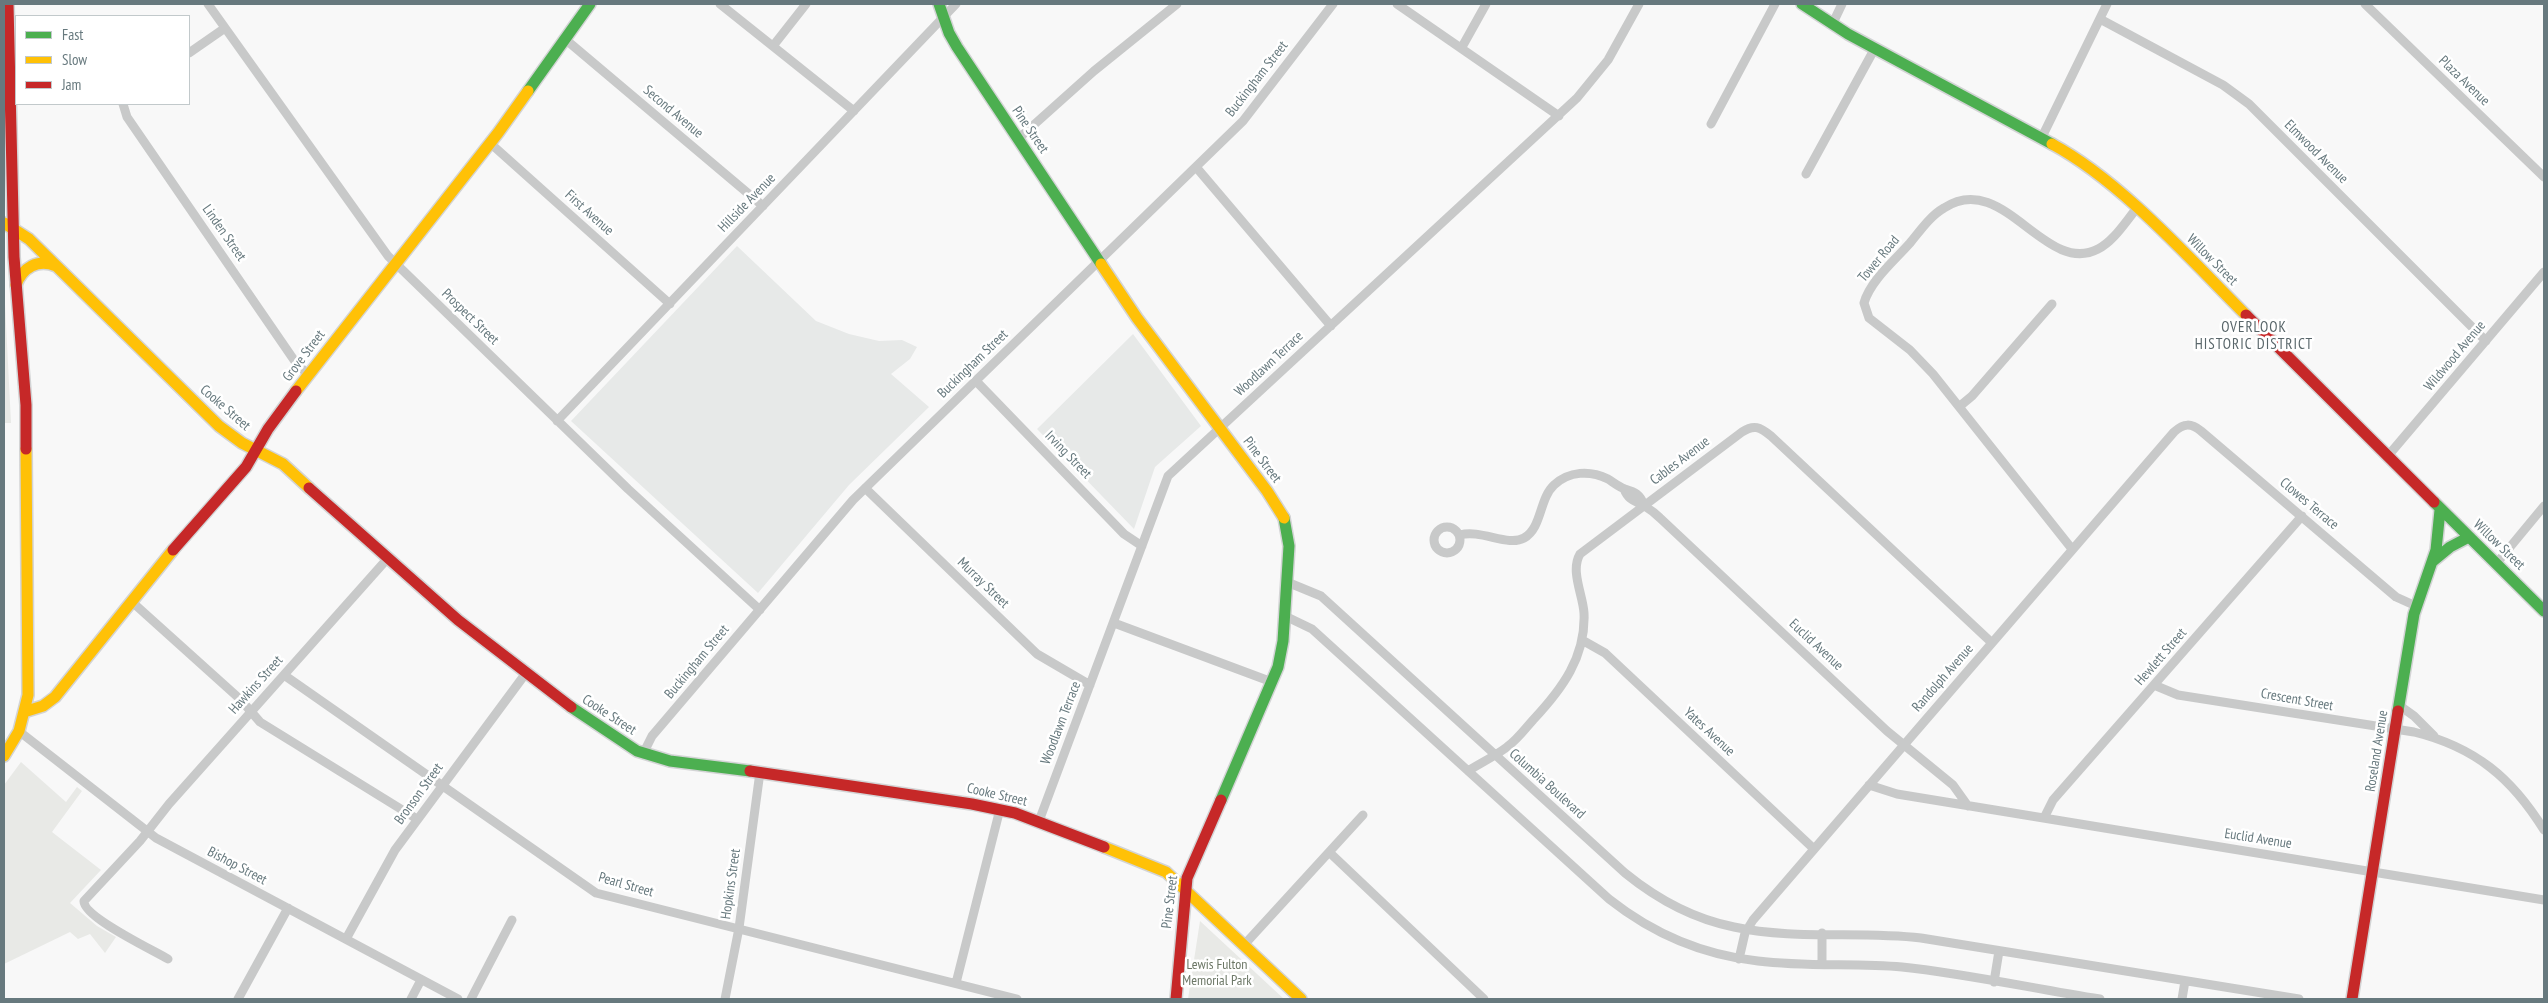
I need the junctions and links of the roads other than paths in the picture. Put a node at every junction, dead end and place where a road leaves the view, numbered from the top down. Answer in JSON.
{"nodes":[{"id":1,"x":8,"y":4,"type":"edge"},
{"id":2,"x":208,"y":4,"type":"edge"},
{"id":3,"x":590,"y":4,"type":"edge"},
{"id":4,"x":720,"y":4,"type":"edge"},
{"id":5,"x":806,"y":4,"type":"edge"},
{"id":6,"x":939,"y":4,"type":"edge"},
{"id":7,"x":956,"y":4,"type":"edge"},
{"id":8,"x":1177,"y":4,"type":"edge"},
{"id":9,"x":1333,"y":4,"type":"edge"},
{"id":10,"x":1397,"y":4,"type":"edge"},
{"id":11,"x":1486,"y":4,"type":"edge"},
{"id":12,"x":1638,"y":4,"type":"edge"},
{"id":13,"x":1775,"y":4,"type":"edge"},
{"id":14,"x":1802,"y":4,"type":"edge"},
{"id":15,"x":1842,"y":4,"type":"edge"},
{"id":16,"x":2108,"y":4,"type":"edge"},
{"id":17,"x":2366,"y":4,"type":"edge"},
{"id":18,"x":943,"y":18,"type":"junction"},
{"id":19,"x":2100,"y":19,"type":"junction"},
{"id":20,"x":1832,"y":25,"type":"junction"},
{"id":21,"x":225,"y":28,"type":"junction"},
{"id":22,"x":565,"y":39,"type":"junction"},
{"id":23,"x":6,"y":40,"type":"edge"},
{"id":24,"x":773,"y":46,"type":"junction"},
{"id":25,"x":1462,"y":47,"type":"junction"},
{"id":26,"x":1875,"y":48,"type":"junction"},
{"id":27,"x":190,"y":52,"type":"edge"},
{"id":28,"x":123,"y":105,"type":"edge"},
{"id":29,"x":854,"y":111,"type":"junction"},
{"id":30,"x":1559,"y":116,"type":"junction"},
{"id":31,"x":1711,"y":124,"type":"dead end"},
{"id":32,"x":2042,"y":137,"type":"junction"},
{"id":33,"x":1018,"y":139,"type":"junction"},
{"id":34,"x":490,"y":143,"type":"junction"},
{"id":35,"x":1196,"y":167,"type":"junction"},
{"id":36,"x":1806,"y":174,"type":"dead end"},
{"id":37,"x":2544,"y":177,"type":"edge"},
{"id":38,"x":763,"y":206,"type":"junction"},
{"id":39,"x":2137,"y":208,"type":"junction"},
{"id":40,"x":8,"y":225,"type":"edge"},
{"id":41,"x":1099,"y":260,"type":"junction"},
{"id":42,"x":395,"y":264,"type":"junction"},
{"id":43,"x":59,"y":268,"type":"junction"},
{"id":44,"x":2544,"y":272,"type":"edge"},
{"id":45,"x":16,"y":288,"type":"junction"},
{"id":46,"x":670,"y":304,"type":"junction"},
{"id":47,"x":2052,"y":304,"type":"dead end"},
{"id":48,"x":1331,"y":326,"type":"junction"},
{"id":49,"x":2486,"y":341,"type":"junction"},
{"id":50,"x":308,"y":375,"type":"junction"},
{"id":51,"x":976,"y":380,"type":"junction"},
{"id":52,"x":1960,"y":406,"type":"junction"},
{"id":53,"x":557,"y":421,"type":"junction"},
{"id":54,"x":2183,"y":425,"type":"joint"},
{"id":55,"x":1220,"y":428,"type":"junction"},
{"id":56,"x":256,"y":450,"type":"junction"},
{"id":57,"x":2387,"y":457,"type":"junction"},
{"id":58,"x":865,"y":488,"type":"junction"},
{"id":59,"x":1644,"y":505,"type":"junction"},
{"id":60,"x":2544,"y":506,"type":"edge"},
{"id":61,"x":2440,"y":510,"type":"junction"},
{"id":62,"x":2302,"y":516,"type":"junction"},
{"id":63,"x":1460,"y":535,"type":"dead end"},
{"id":64,"x":2469,"y":538,"type":"junction"},
{"id":65,"x":1142,"y":546,"type":"junction"},
{"id":66,"x":2072,"y":549,"type":"junction"},
{"id":67,"x":388,"y":558,"type":"junction"},
{"id":68,"x":2432,"y":560,"type":"junction"},
{"id":69,"x":2496,"y":564,"type":"junction"},
{"id":70,"x":1287,"y":582,"type":"junction"},
{"id":71,"x":131,"y":601,"type":"junction"},
{"id":72,"x":2416,"y":606,"type":"junction"},
{"id":73,"x":760,"y":610,"type":"junction"},
{"id":74,"x":2544,"y":611,"type":"edge"},
{"id":75,"x":1285,"y":616,"type":"junction"},
{"id":76,"x":1114,"y":623,"type":"junction"},
{"id":77,"x":1582,"y":640,"type":"junction"},
{"id":78,"x":1991,"y":642,"type":"junction"},
{"id":79,"x":526,"y":673,"type":"junction"},
{"id":80,"x":284,"y":675,"type":"junction"},
{"id":81,"x":1272,"y":682,"type":"junction"},
{"id":82,"x":1090,"y":685,"type":"junction"},
{"id":83,"x":2154,"y":685,"type":"junction"},
{"id":84,"x":2400,"y":706,"type":"junction"},
{"id":85,"x":27,"y":711,"type":"junction"},
{"id":86,"x":251,"y":712,"type":"junction"},
{"id":87,"x":2396,"y":730,"type":"junction"},
{"id":88,"x":20,"y":732,"type":"junction"},
{"id":89,"x":2436,"y":738,"type":"junction"},
{"id":90,"x":1905,"y":743,"type":"junction"},
{"id":91,"x":643,"y":754,"type":"junction"},
{"id":92,"x":1495,"y":755,"type":"junction"},
{"id":93,"x":4,"y":756,"type":"edge"},
{"id":94,"x":1468,"y":771,"type":"junction"},
{"id":95,"x":760,"y":772,"type":"junction"},
{"id":96,"x":1869,"y":785,"type":"junction"},
{"id":97,"x":442,"y":786,"type":"junction"},
{"id":98,"x":1968,"y":806,"type":"junction"},
{"id":99,"x":1000,"y":810,"type":"junction"},
{"id":100,"x":1363,"y":814,"type":"dead end"},
{"id":101,"x":2044,"y":818,"type":"junction"},
{"id":102,"x":417,"y":819,"type":"junction"},
{"id":103,"x":1038,"y":821,"type":"junction"},
{"id":104,"x":2544,"y":830,"type":"edge"},
{"id":105,"x":147,"y":832,"type":"junction"},
{"id":106,"x":1814,"y":849,"type":"junction"},
{"id":107,"x":1329,"y":852,"type":"junction"},
{"id":108,"x":2373,"y":872,"type":"junction"},
{"id":109,"x":1185,"y":889,"type":"junction"},
{"id":110,"x":2544,"y":900,"type":"edge"},
{"id":111,"x":288,"y":908,"type":"junction"},
{"id":112,"x":512,"y":920,"type":"dead end"},
{"id":113,"x":739,"y":928,"type":"junction"},
{"id":114,"x":1747,"y":930,"type":"junction"},
{"id":115,"x":1822,"y":933,"type":"junction"},
{"id":116,"x":346,"y":940,"type":"junction"},
{"id":117,"x":1244,"y":945,"type":"junction"},
{"id":118,"x":1999,"y":951,"type":"junction"},
{"id":119,"x":168,"y":959,"type":"dead end"},
{"id":120,"x":1739,"y":959,"type":"junction"},
{"id":121,"x":1822,"y":964,"type":"junction"},
{"id":122,"x":421,"y":980,"type":"junction"},
{"id":123,"x":2185,"y":981,"type":"junction"},
{"id":124,"x":1994,"y":982,"type":"junction"},
{"id":125,"x":956,"y":983,"type":"junction"},
{"id":126,"x":2063,"y":996,"type":"edge"},
{"id":127,"x":238,"y":999,"type":"edge"},
{"id":128,"x":411,"y":999,"type":"edge"},
{"id":129,"x":458,"y":999,"type":"edge"},
{"id":130,"x":471,"y":999,"type":"edge"},
{"id":131,"x":725,"y":999,"type":"edge"},
{"id":132,"x":1016,"y":999,"type":"edge"},
{"id":133,"x":1176,"y":999,"type":"edge"},
{"id":134,"x":1301,"y":999,"type":"edge"},
{"id":135,"x":1484,"y":999,"type":"edge"},
{"id":136,"x":2100,"y":999,"type":"edge"},
{"id":137,"x":2182,"y":999,"type":"edge"},
{"id":138,"x":2298,"y":999,"type":"edge"},
{"id":139,"x":2352,"y":999,"type":"edge"}],
"edges":[{"from":1,"to":23,"type":"main road"},
{"from":2,"to":21,"type":"street","name":"Prospect Street"},
{"from":3,"to":22,"type":"main road","name":"Grove Street"},
{"from":4,"to":24,"type":"street"},
{"from":5,"to":24,"type":"street"},
{"from":6,"to":18,"type":"main road","name":"Pine Street"},
{"from":7,"to":18,"type":"street","name":"Hillside Avenue"},
{"from":8,"to":33,"type":"street"},
{"from":9,"to":35,"type":"street","name":"Buckingham Street"},
{"from":10,"to":25,"type":"street"},
{"from":11,"to":25,"type":"street"},
{"from":12,"to":30,"type":"street","name":"Woodlawn Terrace"},
{"from":13,"to":31,"type":"street"},
{"from":14,"to":20,"type":"main road","name":"Willow Street"},
{"from":15,"to":20,"type":"street"},
{"from":16,"to":19,"type":"street"},
{"from":17,"to":37,"type":"street","name":"Plaza Avenue"},
{"from":18,"to":29,"type":"street","name":"Hillside Avenue"},
{"from":18,"to":33,"type":"main road","name":"Pine Street"},
{"from":19,"to":32,"type":"street"},
{"from":19,"to":49,"type":"street","name":"Elmwood Avenue"},
{"from":20,"to":26,"type":"main road","name":"Willow Street"},
{"from":21,"to":27,"type":"street"},
{"from":21,"to":42,"type":"street","name":"Prospect Street"},
{"from":22,"to":34,"type":"main road","name":"Grove Street"},
{"from":22,"to":38,"type":"street","name":"Second Avenue"},
{"from":23,"to":40,"type":"main road"},
{"from":24,"to":29,"type":"street"},
{"from":25,"to":30,"type":"street"},
{"from":26,"to":32,"type":"main road","name":"Willow Street"},
{"from":26,"to":36,"type":"street"},
{"from":28,"to":50,"type":"street","name":"Linden Street"},
{"from":29,"to":38,"type":"street","name":"Hillside Avenue"},
{"from":30,"to":48,"type":"street","name":"Woodlawn Terrace"},
{"from":32,"to":39,"type":"main road","name":"Willow Street"},
{"from":33,"to":41,"type":"main road","name":"Pine Street"},
{"from":34,"to":42,"type":"main road","name":"Grove Street"},
{"from":34,"to":46,"type":"street","name":"First Avenue"},
{"from":35,"to":41,"type":"street","name":"Buckingham Street"},
{"from":35,"to":48,"type":"street"},
{"from":38,"to":46,"type":"street","name":"Hillside Avenue"},
{"from":39,"to":52,"type":"street","name":"Tower Road"},
{"from":39,"to":57,"type":"main road","name":"Willow Street"},
{"from":40,"to":43,"type":"main road","name":"Cooke Street"},
{"from":40,"to":45,"type":"main road"},
{"from":41,"to":51,"type":"street","name":"Buckingham Street"},
{"from":41,"to":55,"type":"main road","name":"Pine Street"},
{"from":42,"to":50,"type":"main road","name":"Grove Street"},
{"from":42,"to":53,"type":"street","name":"Prospect Street"},
{"from":43,"to":45,"type":"main road"},
{"from":43,"to":56,"type":"main road","name":"Cooke Street"},
{"from":44,"to":49,"type":"street","name":"Wildwood Avenue"},
{"from":45,"to":85,"type":"main road"},
{"from":46,"to":53,"type":"street","name":"Hillside Avenue"},
{"from":47,"to":52,"type":"street"},
{"from":48,"to":55,"type":"street","name":"Woodlawn Terrace"},
{"from":49,"to":57,"type":"street","name":"Wildwood Avenue"},
{"from":50,"to":56,"type":"main road","name":"Grove Street"},
{"from":51,"to":58,"type":"street","name":"Buckingham Street"},
{"from":51,"to":65,"type":"street","name":"Irving Street"},
{"from":52,"to":66,"type":"street","name":"Tower Road"},
{"from":53,"to":73,"type":"street","name":"Prospect Street"},
{"from":54,"to":62,"type":"street","name":"Clowes Terrace"},
{"from":54,"to":66,"type":"street","name":"Randolph Avenue"},
{"from":55,"to":65,"type":"street","name":"Woodlawn Terrace"},
{"from":55,"to":70,"type":"main road","name":"Pine Street"},
{"from":56,"to":67,"type":"main road","name":"Cooke Street"},
{"from":56,"to":71,"type":"main road","name":"Grove Street"},
{"from":57,"to":61,"type":"main road","name":"Willow Street"},
{"from":58,"to":73,"type":"street","name":"Buckingham Street"},
{"from":58,"to":82,"type":"street","name":"Murray Street"},
{"from":59,"to":63,"type":"street","name":"Euclid Avenue"},
{"from":59,"to":77,"type":"street","name":"Cables Avenue"},
{"from":59,"to":78,"type":"street","name":"Cables Avenue"},
{"from":59,"to":90,"type":"street","name":"Euclid Avenue"},
{"from":60,"to":69,"type":"street"},
{"from":61,"to":64,"type":"main road","name":"Willow Street"},
{"from":61,"to":68,"type":"main road","name":"Roseland Avenue"},
{"from":62,"to":72,"type":"street","name":"Clowes Terrace"},
{"from":62,"to":83,"type":"street","name":"Hewlett Street"},
{"from":64,"to":68,"type":"main road"},
{"from":64,"to":69,"type":"main road","name":"Willow Street"},
{"from":65,"to":76,"type":"street","name":"Woodlawn Terrace"},
{"from":66,"to":78,"type":"street","name":"Randolph Avenue"},
{"from":67,"to":79,"type":"main road","name":"Cooke Street"},
{"from":67,"to":80,"type":"street","name":"Hawkins Street"},
{"from":68,"to":72,"type":"main road","name":"Roseland Avenue"},
{"from":69,"to":74,"type":"main road","name":"Willow Street"},
{"from":70,"to":75,"type":"main road","name":"Pine Street"},
{"from":70,"to":92,"type":"street","name":"Columbia Boulevard"},
{"from":71,"to":85,"type":"main road","name":"Grove Street"},
{"from":71,"to":86,"type":"street"},
{"from":72,"to":84,"type":"main road","name":"Roseland Avenue"},
{"from":73,"to":91,"type":"street","name":"Buckingham Street"},
{"from":75,"to":81,"type":"main road","name":"Pine Street"},
{"from":75,"to":94,"type":"street"},
{"from":76,"to":81,"type":"street"},
{"from":76,"to":82,"type":"street","name":"Woodlawn Terrace"},
{"from":77,"to":92,"type":"street","name":"Cables Avenue"},
{"from":77,"to":106,"type":"street","name":"Yates Avenue"},
{"from":78,"to":90,"type":"street","name":"Randolph Avenue"},
{"from":79,"to":91,"type":"main road","name":"Cooke Street"},
{"from":79,"to":97,"type":"street","name":"Bronson Street"},
{"from":80,"to":86,"type":"street","name":"Hawkins Street"},
{"from":80,"to":97,"type":"street","name":"Pearl Street"},
{"from":81,"to":109,"type":"main road","name":"Pine Street"},
{"from":82,"to":103,"type":"street","name":"Woodlawn Terrace"},
{"from":83,"to":87,"type":"street","name":"Crescent Street"},
{"from":83,"to":101,"type":"street","name":"Hewlett Street"},
{"from":84,"to":87,"type":"main road","name":"Roseland Avenue"},
{"from":84,"to":89,"type":"street","name":"Crescent Street"},
{"from":85,"to":88,"type":"main road"},
{"from":86,"to":102,"type":"street"},
{"from":86,"to":105,"type":"street","name":"Hawkins Street"},
{"from":87,"to":89,"type":"street","name":"Crescent Street"},
{"from":87,"to":108,"type":"main road","name":"Roseland Avenue"},
{"from":88,"to":93,"type":"main road"},
{"from":88,"to":105,"type":"street","name":"Bishop Street"},
{"from":89,"to":104,"type":"street","name":"Crescent Street"},
{"from":90,"to":96,"type":"street","name":"Randolph Avenue"},
{"from":90,"to":98,"type":"street","name":"Euclid Avenue"},
{"from":91,"to":95,"type":"main road","name":"Cooke Street"},
{"from":92,"to":94,"type":"street","name":"Cables Avenue"},
{"from":92,"to":114,"type":"street","name":"Columbia Boulevard"},
{"from":94,"to":120,"type":"street"},
{"from":95,"to":99,"type":"main road","name":"Cooke Street"},
{"from":95,"to":113,"type":"street","name":"Hopkins Street"},
{"from":96,"to":98,"type":"street","name":"Euclid Avenue"},
{"from":96,"to":106,"type":"street","name":"Randolph Avenue"},
{"from":97,"to":102,"type":"street","name":"Bronson Street"},
{"from":97,"to":113,"type":"street","name":"Pearl Street"},
{"from":98,"to":101,"type":"street","name":"Euclid Avenue"},
{"from":99,"to":103,"type":"main road","name":"Cooke Street"},
{"from":99,"to":125,"type":"street"},
{"from":100,"to":107,"type":"street"},
{"from":101,"to":108,"type":"street","name":"Euclid Avenue"},
{"from":102,"to":116,"type":"street","name":"Bronson Street"},
{"from":103,"to":109,"type":"main road","name":"Cooke Street"},
{"from":105,"to":111,"type":"street","name":"Bishop Street"},
{"from":105,"to":119,"type":"street","name":"Hawkins Street"},
{"from":106,"to":114,"type":"street","name":"Randolph Avenue"},
{"from":107,"to":117,"type":"street"},
{"from":107,"to":135,"type":"street"},
{"from":108,"to":110,"type":"street","name":"Euclid Avenue"},
{"from":108,"to":139,"type":"main road","name":"Roseland Avenue"},
{"from":109,"to":117,"type":"main road","name":"Cooke Street"},
{"from":109,"to":133,"type":"main road","name":"Pine Street"},
{"from":111,"to":116,"type":"street","name":"Bishop Street"},
{"from":111,"to":127,"type":"street"},
{"from":112,"to":130,"type":"street"},
{"from":113,"to":125,"type":"street","name":"Pearl Street"},
{"from":113,"to":131,"type":"street","name":"Hopkins Street"},
{"from":114,"to":115,"type":"street","name":"Columbia Boulevard"},
{"from":114,"to":120,"type":"street","name":"Randolph Avenue"},
{"from":115,"to":118,"type":"street","name":"Columbia Boulevard"},
{"from":115,"to":121,"type":"street"},
{"from":116,"to":122,"type":"street","name":"Bishop Street"},
{"from":117,"to":134,"type":"main road","name":"Cooke Street"},
{"from":118,"to":123,"type":"street","name":"Columbia Boulevard"},
{"from":118,"to":124,"type":"street"},
{"from":120,"to":121,"type":"street"},
{"from":121,"to":124,"type":"street"},
{"from":122,"to":128,"type":"street"},
{"from":122,"to":129,"type":"street","name":"Bishop Street"},
{"from":123,"to":137,"type":"street"},
{"from":123,"to":138,"type":"street","name":"Columbia Boulevard"},
{"from":124,"to":126,"type":"street"},
{"from":125,"to":132,"type":"street","name":"Pearl Street"},
{"from":126,"to":136,"type":"street"}]}
